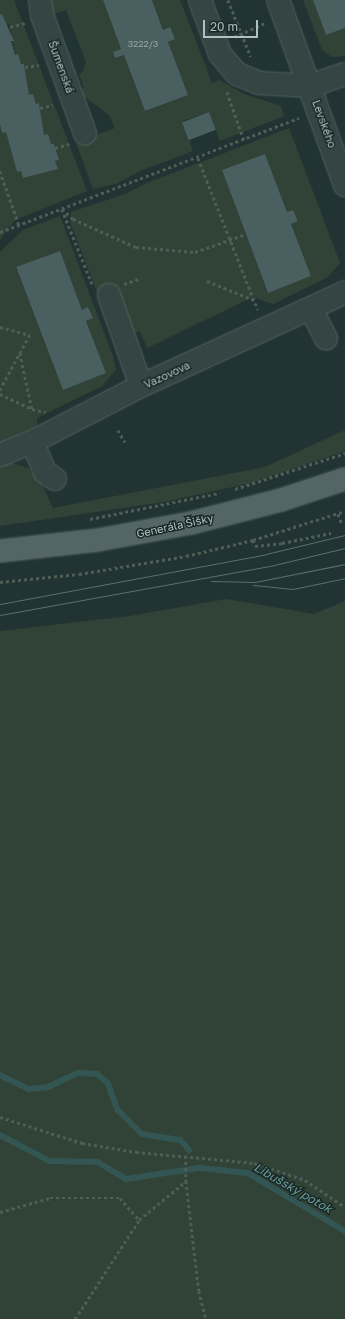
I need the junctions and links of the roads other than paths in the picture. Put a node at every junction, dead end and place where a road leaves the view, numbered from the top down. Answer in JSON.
{"nodes":[{"id":1,"x":40,"y":0,"type":"edge"},
{"id":2,"x":200,"y":0,"type":"edge"},
{"id":3,"x":281,"y":8,"type":"edge"},
{"id":4,"x":345,"y":74,"type":"edge"},
{"id":5,"x":310,"y":86,"type":"junction"},
{"id":6,"x":80,"y":138,"type":"road end"},
{"id":7,"x":345,"y":185,"type":"edge"},
{"id":8,"x":345,"y":292,"type":"edge"},
{"id":9,"x":109,"y":295,"type":"road end"},
{"id":10,"x":311,"y":308,"type":"junction"},
{"id":11,"x":326,"y":338,"type":"dead end"},
{"id":12,"x":141,"y":386,"type":"junction"},
{"id":13,"x":32,"y":442,"type":"junction"},
{"id":14,"x":0,"y":455,"type":"edge"},
{"id":15,"x":345,"y":479,"type":"edge"},
{"id":16,"x":55,"y":480,"type":"dead end"},
{"id":17,"x":0,"y":551,"type":"edge"}],
"edges":[{"from":1,"to":6,"type":"street","name":"Šumenská"},
{"from":2,"to":5,"type":"street","name":"Levského"},
{"from":3,"to":5,"type":"street","name":"Levského"},
{"from":4,"to":5,"type":"street"},
{"from":5,"to":7,"type":"street","name":"Levského"},
{"from":8,"to":10,"type":"street","name":"Vazovova"},
{"from":9,"to":12,"type":"street"},
{"from":10,"to":11,"type":"street"},
{"from":10,"to":12,"type":"street","name":"Vazovova"},
{"from":12,"to":13,"type":"street","name":"Vazovova"},
{"from":13,"to":14,"type":"street","name":"Vazovova"},
{"from":13,"to":16,"type":"street"},
{"from":15,"to":17,"type":"main road","name":"Generála Šišky"}]}
